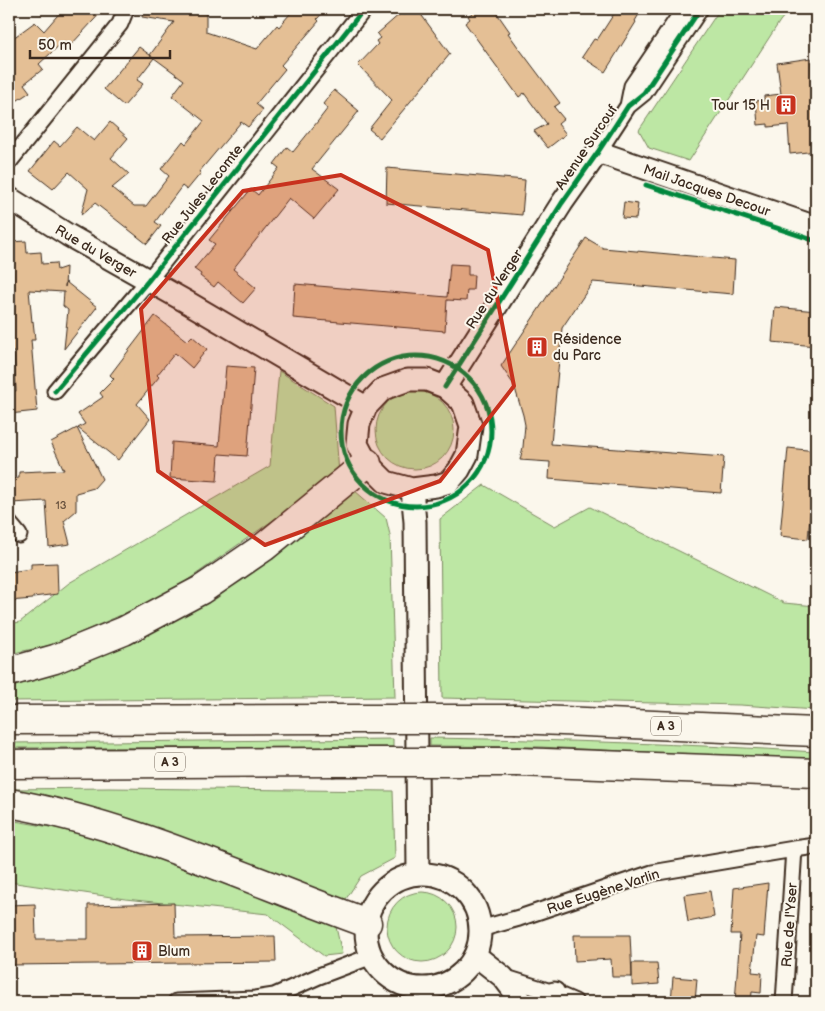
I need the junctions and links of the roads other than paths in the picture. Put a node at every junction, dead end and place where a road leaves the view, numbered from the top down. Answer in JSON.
{"nodes":[{"id":1,"x":126,"y":9,"type":"edge"},
{"id":2,"x":364,"y":9,"type":"edge"},
{"id":3,"x":684,"y":9,"type":"edge"},
{"id":4,"x":700,"y":9,"type":"edge"},
{"id":5,"x":628,"y":106,"type":"junction"},
{"id":6,"x":598,"y":152,"type":"junction"},
{"id":7,"x":9,"y":162,"type":"edge"},
{"id":8,"x":9,"y":198,"type":"edge"},
{"id":9,"x":562,"y":203,"type":"joint"},
{"id":10,"x":816,"y":227,"type":"edge"},
{"id":11,"x":148,"y":281,"type":"junction"},
{"id":12,"x":445,"y":387,"type":"junction"},
{"id":13,"x":55,"y":391,"type":"dead end"},
{"id":14,"x":366,"y":407,"type":"junction"},
{"id":15,"x":367,"y":463,"type":"junction"},
{"id":16,"x":412,"y":489,"type":"junction"},
{"id":17,"x":9,"y":523,"type":"edge"},
{"id":18,"x":19,"y":535,"type":"dead end"},
{"id":19,"x":9,"y":672,"type":"edge"},
{"id":20,"x":9,"y":720,"type":"edge"},
{"id":21,"x":816,"y":732,"type":"edge"},
{"id":22,"x":9,"y":764,"type":"edge"},
{"id":23,"x":816,"y":774,"type":"edge"},
{"id":24,"x":9,"y":803,"type":"edge"},
{"id":25,"x":816,"y":846,"type":"edge"},
{"id":26,"x":794,"y":849,"type":"junction"},
{"id":27,"x":418,"y":874,"type":"junction"},
{"id":28,"x":367,"y":923,"type":"junction"},
{"id":29,"x":480,"y":929,"type":"junction"},
{"id":30,"x":372,"y":956,"type":"junction"},
{"id":31,"x":475,"y":956,"type":"junction"},
{"id":32,"x":502,"y":977,"type":"junction"},
{"id":33,"x":427,"y":995,"type":"edge"},
{"id":34,"x":556,"y":998,"type":"edge"},
{"id":35,"x":222,"y":1001,"type":"edge"},
{"id":36,"x":176,"y":1002,"type":"edge"},
{"id":37,"x":522,"y":1002,"type":"edge"},
{"id":38,"x":576,"y":1002,"type":"edge"},
{"id":39,"x":784,"y":1002,"type":"edge"}],
"edges":[{"from":1,"to":7,"type":"street"},
{"from":2,"to":11,"type":"street","name":"Rue Jules Lecomte"},
{"from":3,"to":5,"type":"street","name":"Avenue Surcouf"},
{"from":4,"to":5,"type":"street","name":"Avenue Surcouf"},
{"from":5,"to":6,"type":"street","name":"Avenue Surcouf"},
{"from":6,"to":9,"type":"street","name":"Avenue Surcouf"},
{"from":6,"to":10,"type":"street","name":"Mail Jacques Decour"},
{"from":8,"to":11,"type":"street","name":"Rue du Verger"},
{"from":9,"to":12,"type":"street","name":"Rue du Verger"},
{"from":11,"to":13,"type":"street","name":"Rue Jules Lecomte"},
{"from":11,"to":14,"type":"street","name":"Rue du Verger"},
{"from":12,"to":14,"type":"street"},
{"from":12,"to":16,"type":"street"},
{"from":14,"to":15,"type":"street"},
{"from":15,"to":16,"type":"street"},
{"from":15,"to":19,"type":"highway"},
{"from":16,"to":27,"type":"street"},
{"from":17,"to":18,"type":"street"},
{"from":20,"to":21,"type":"highway","number":"A 3","bridge":true},
{"from":22,"to":23,"type":"highway","number":"A 3","bridge":true},
{"from":24,"to":28,"type":"highway"},
{"from":25,"to":26,"type":"street","name":"Rue Eugène Varlin"},
{"from":26,"to":29,"type":"street","name":"Rue Eugène Varlin"},
{"from":26,"to":39,"type":"street","name":"Rue de l'Yser"},
{"from":27,"to":28,"type":"street"},
{"from":27,"to":29,"type":"street"},
{"from":28,"to":30,"type":"street"},
{"from":29,"to":31,"type":"street"},
{"from":30,"to":33,"type":"street"},
{"from":30,"to":35,"type":"street"},
{"from":31,"to":32,"type":"street"},
{"from":31,"to":33,"type":"street"},
{"from":32,"to":34,"type":"street"},
{"from":32,"to":37,"type":"street"},
{"from":34,"to":38,"type":"street"},
{"from":35,"to":36,"type":"street"}]}
